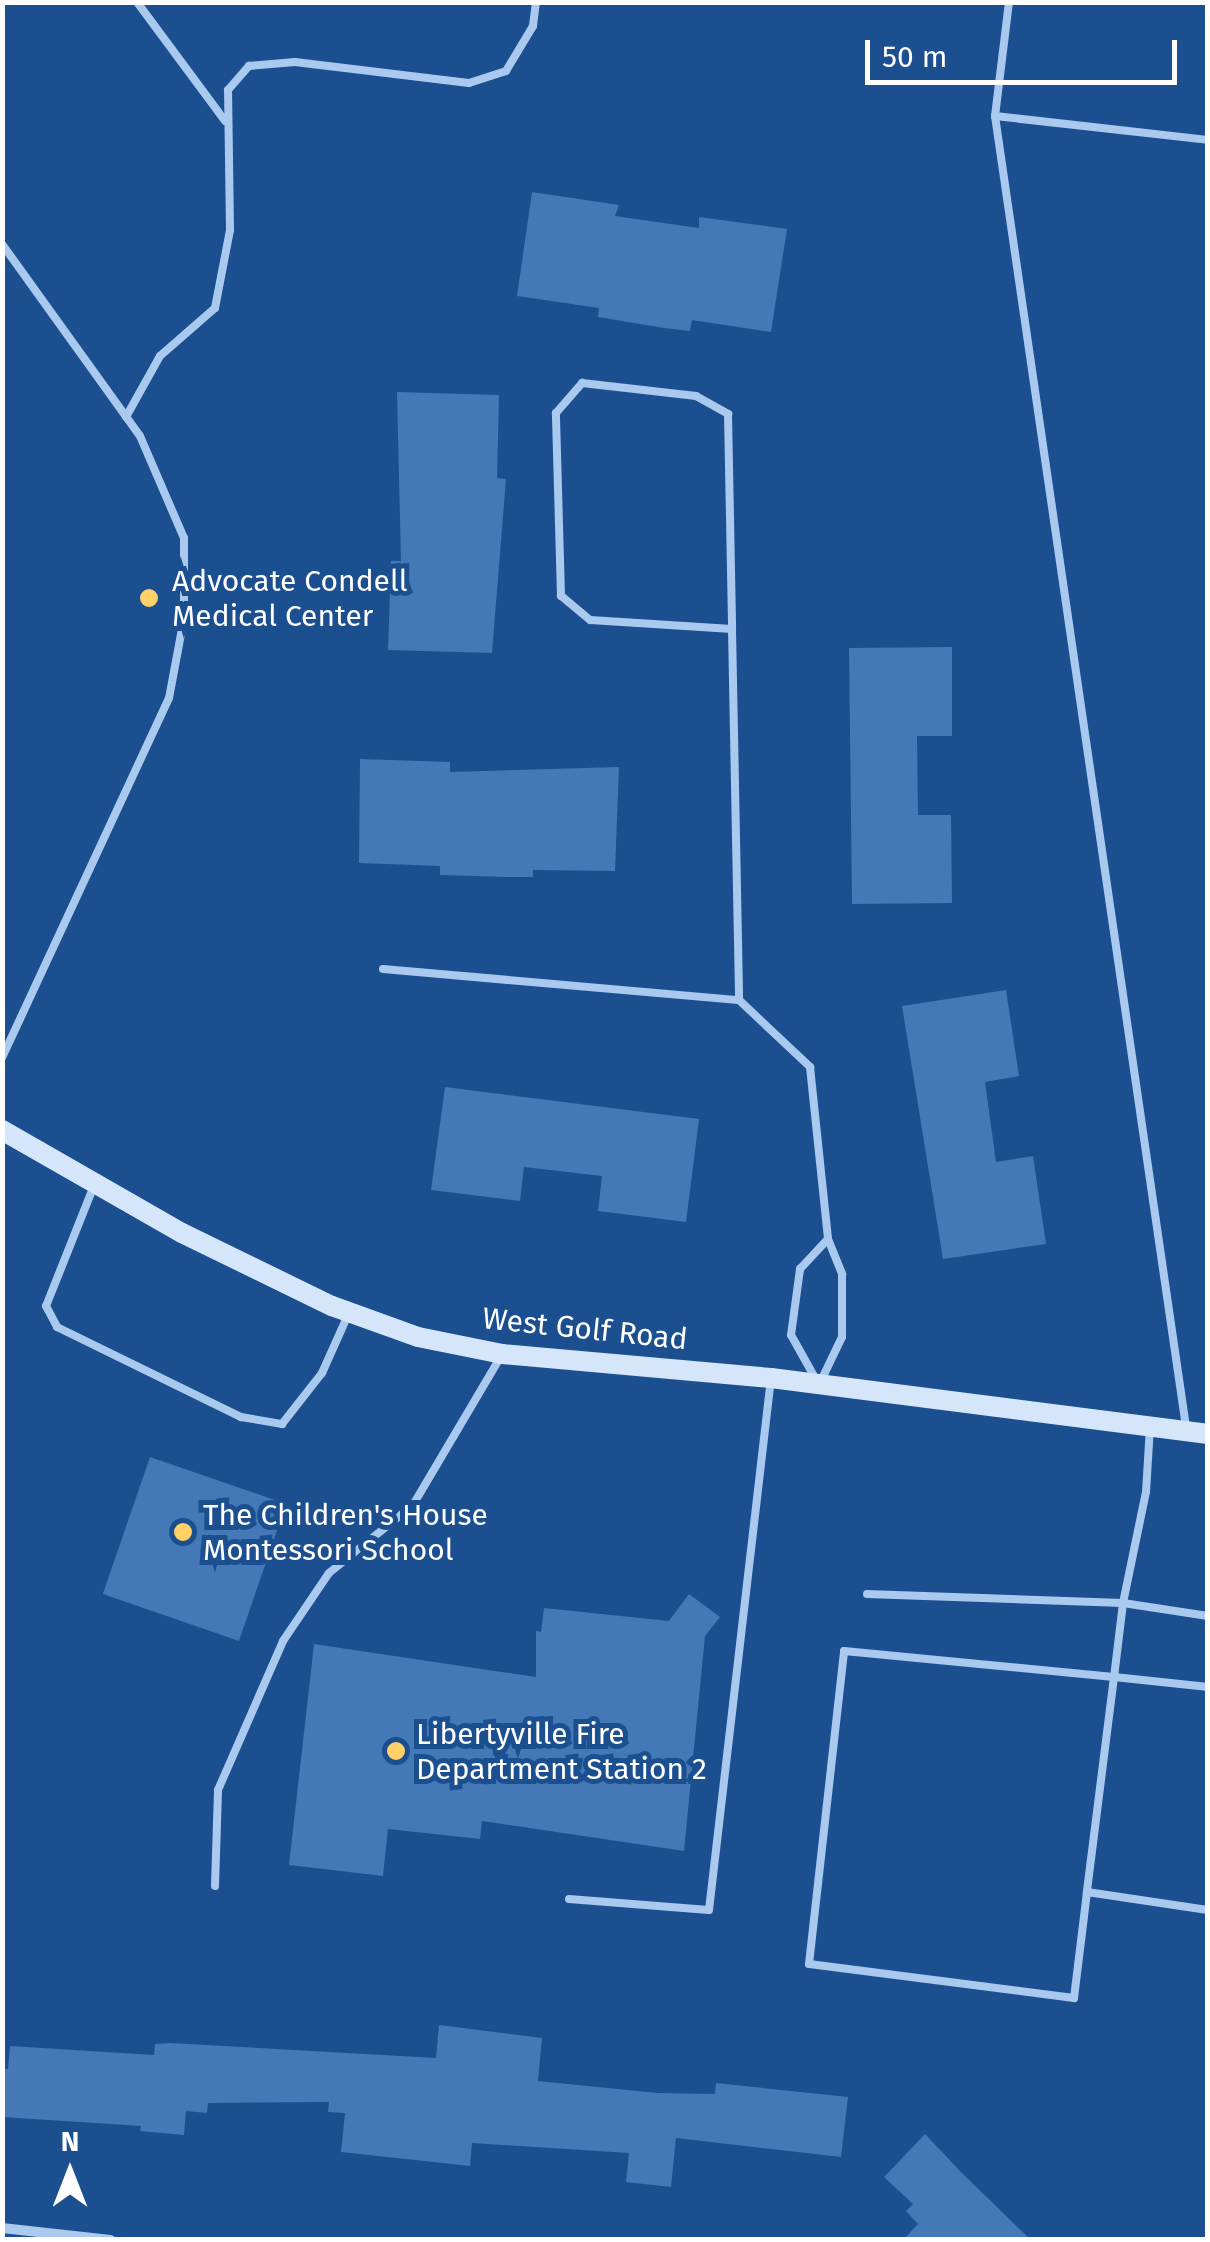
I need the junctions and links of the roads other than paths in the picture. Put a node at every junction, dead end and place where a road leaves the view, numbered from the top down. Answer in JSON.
{"nodes":[{"id":1,"x":137,"y":2,"type":"edge"},
{"id":2,"x":536,"y":2,"type":"edge"},
{"id":3,"x":1010,"y":2,"type":"edge"},
{"id":4,"x":994,"y":116,"type":"junction"},
{"id":5,"x":225,"y":121,"type":"junction"},
{"id":6,"x":1208,"y":140,"type":"edge"},
{"id":7,"x":2,"y":244,"type":"edge"},
{"id":8,"x":126,"y":418,"type":"junction"},
{"id":9,"x":732,"y":630,"type":"junction"},
{"id":10,"x":383,"y":969,"type":"dead end"},
{"id":11,"x":739,"y":1000,"type":"junction"},
{"id":12,"x":2,"y":1058,"type":"edge"},
{"id":13,"x":2,"y":1130,"type":"edge"},
{"id":14,"x":95,"y":1183,"type":"junction"},
{"id":15,"x":828,"y":1239,"type":"junction"},
{"id":16,"x":349,"y":1312,"type":"junction"},
{"id":17,"x":502,"y":1354,"type":"junction"},
{"id":18,"x":771,"y":1378,"type":"junction"},
{"id":19,"x":818,"y":1385,"type":"junction"},
{"id":20,"x":1150,"y":1427,"type":"junction"},
{"id":21,"x":1197,"y":1433,"type":"edge"},
{"id":22,"x":866,"y":1594,"type":"dead end"},
{"id":23,"x":1123,"y":1603,"type":"junction"},
{"id":24,"x":1208,"y":1616,"type":"edge"},
{"id":25,"x":1114,"y":1677,"type":"junction"},
{"id":26,"x":1208,"y":1688,"type":"edge"},
{"id":27,"x":216,"y":1886,"type":"dead end"},
{"id":28,"x":1087,"y":1892,"type":"junction"},
{"id":29,"x":569,"y":1899,"type":"dead end"},
{"id":30,"x":1208,"y":1910,"type":"edge"},
{"id":31,"x":2,"y":2228,"type":"edge"},
{"id":32,"x":110,"y":2240,"type":"edge"}],
"edges":[{"from":1,"to":5,"type":"lane"},
{"from":2,"to":5,"type":"lane"},
{"from":3,"to":4,"type":"lane"},
{"from":4,"to":6,"type":"lane"},
{"from":4,"to":21,"type":"lane"},
{"from":5,"to":8,"type":"lane"},
{"from":7,"to":8,"type":"lane"},
{"from":8,"to":12,"type":"lane"},
{"from":9,"to":9,"type":"lane"},
{"from":9,"to":11,"type":"lane"},
{"from":10,"to":11,"type":"lane"},
{"from":11,"to":15,"type":"lane"},
{"from":13,"to":14,"type":"street","name":"West Golf Road"},
{"from":14,"to":16,"type":"street","name":"West Golf Road"},
{"from":14,"to":16,"type":"lane"},
{"from":15,"to":19,"type":"lane"},
{"from":15,"to":19,"type":"lane"},
{"from":16,"to":17,"type":"street","name":"West Golf Road"},
{"from":17,"to":18,"type":"street","name":"West Golf Road"},
{"from":17,"to":27,"type":"lane"},
{"from":18,"to":19,"type":"street","name":"West Golf Road"},
{"from":18,"to":29,"type":"lane"},
{"from":19,"to":20,"type":"street","name":"West Golf Road"},
{"from":20,"to":21,"type":"street","name":"West Golf Road"},
{"from":20,"to":23,"type":"lane"},
{"from":22,"to":23,"type":"lane"},
{"from":23,"to":24,"type":"lane"},
{"from":23,"to":25,"type":"lane"},
{"from":25,"to":26,"type":"lane"},
{"from":25,"to":28,"type":"lane"},
{"from":25,"to":28,"type":"lane"},
{"from":28,"to":30,"type":"lane"},
{"from":31,"to":32,"type":"street"}]}
